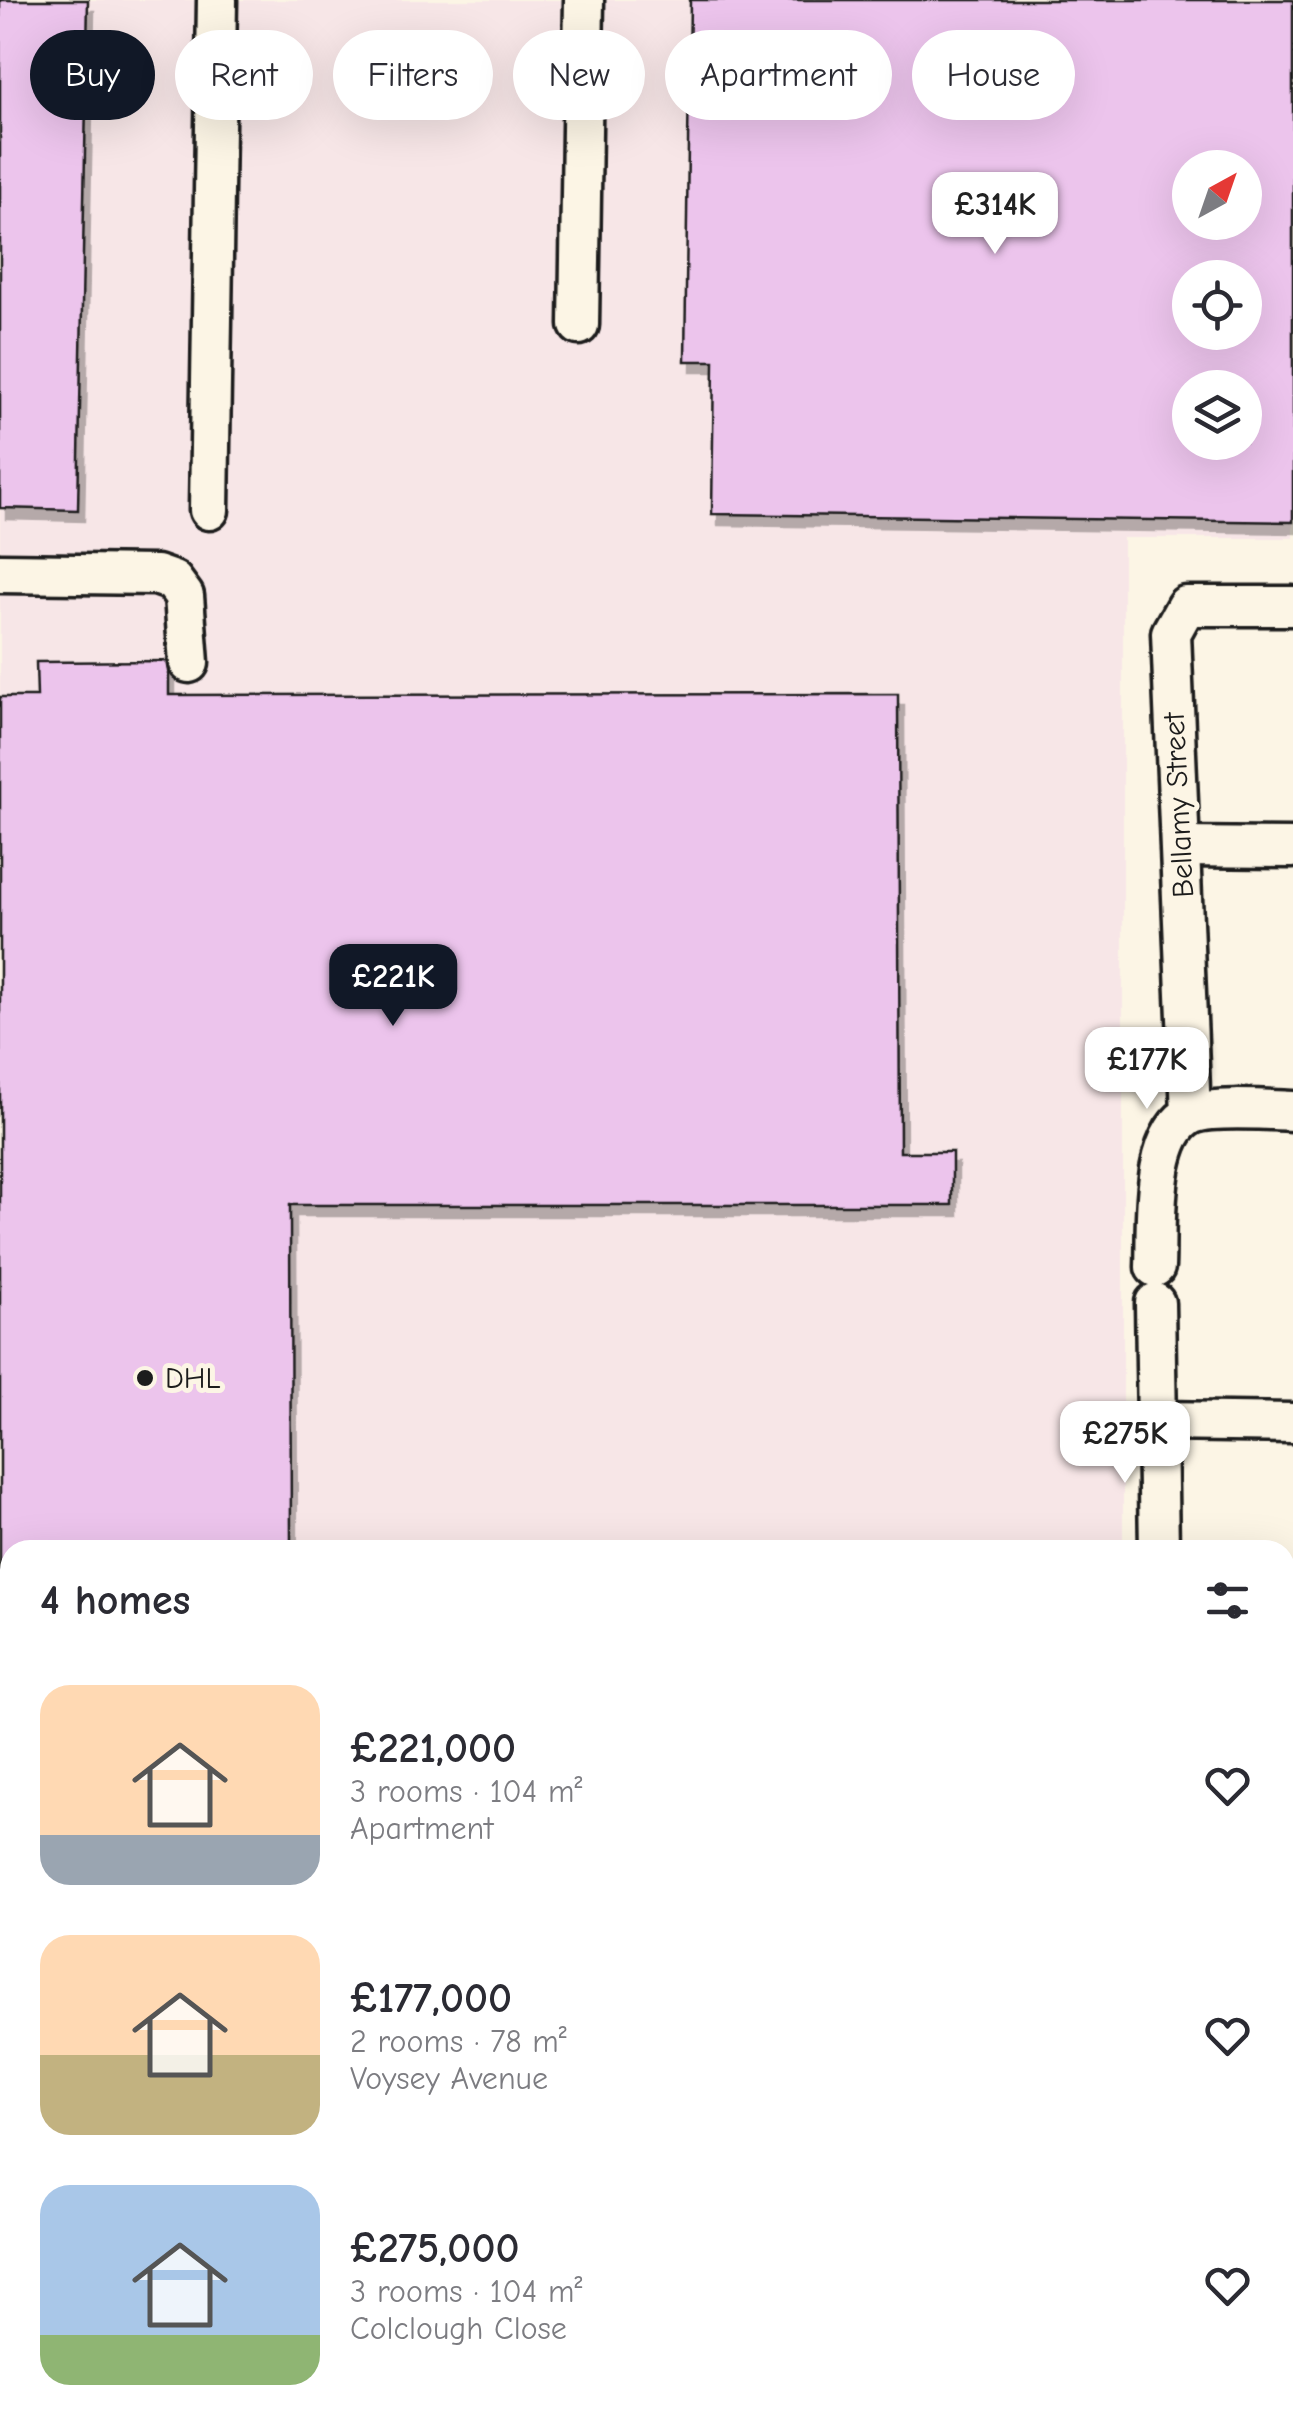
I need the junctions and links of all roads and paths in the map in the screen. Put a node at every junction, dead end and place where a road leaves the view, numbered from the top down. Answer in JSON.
{"nodes":[{"id":1,"x":218,"y":0,"type":"edge"},
{"id":2,"x":584,"y":0,"type":"edge"},
{"id":3,"x":578,"y":325,"type":"dead end"},
{"id":4,"x":209,"y":510,"type":"dead end"},
{"id":5,"x":0,"y":573,"type":"edge"},
{"id":6,"x":1293,"y":606,"type":"edge"},
{"id":7,"x":189,"y":663,"type":"dead end"},
{"id":8,"x":1181,"y":847,"type":"junction"},
{"id":9,"x":1293,"y":848,"type":"edge"},
{"id":10,"x":1293,"y":1110,"type":"edge"},
{"id":11,"x":1191,"y":1114,"type":"junction"},
{"id":12,"x":1158,"y":1421,"type":"junction"},
{"id":13,"x":1293,"y":1423,"type":"edge"},
{"id":14,"x":1159,"y":1540,"type":"edge"}],
"edges":[{"from":1,"to":4,"type":"street"},
{"from":2,"to":3,"type":"street"},
{"from":5,"to":7,"type":"street"},
{"from":6,"to":8,"type":"street","name":"Bellamy Street"},
{"from":8,"to":9,"type":"street"},
{"from":8,"to":11,"type":"street","name":"Bellamy Street"},
{"from":10,"to":11,"type":"street"},
{"from":11,"to":12,"type":"street"},
{"from":12,"to":13,"type":"street"},
{"from":12,"to":14,"type":"street"}]}
